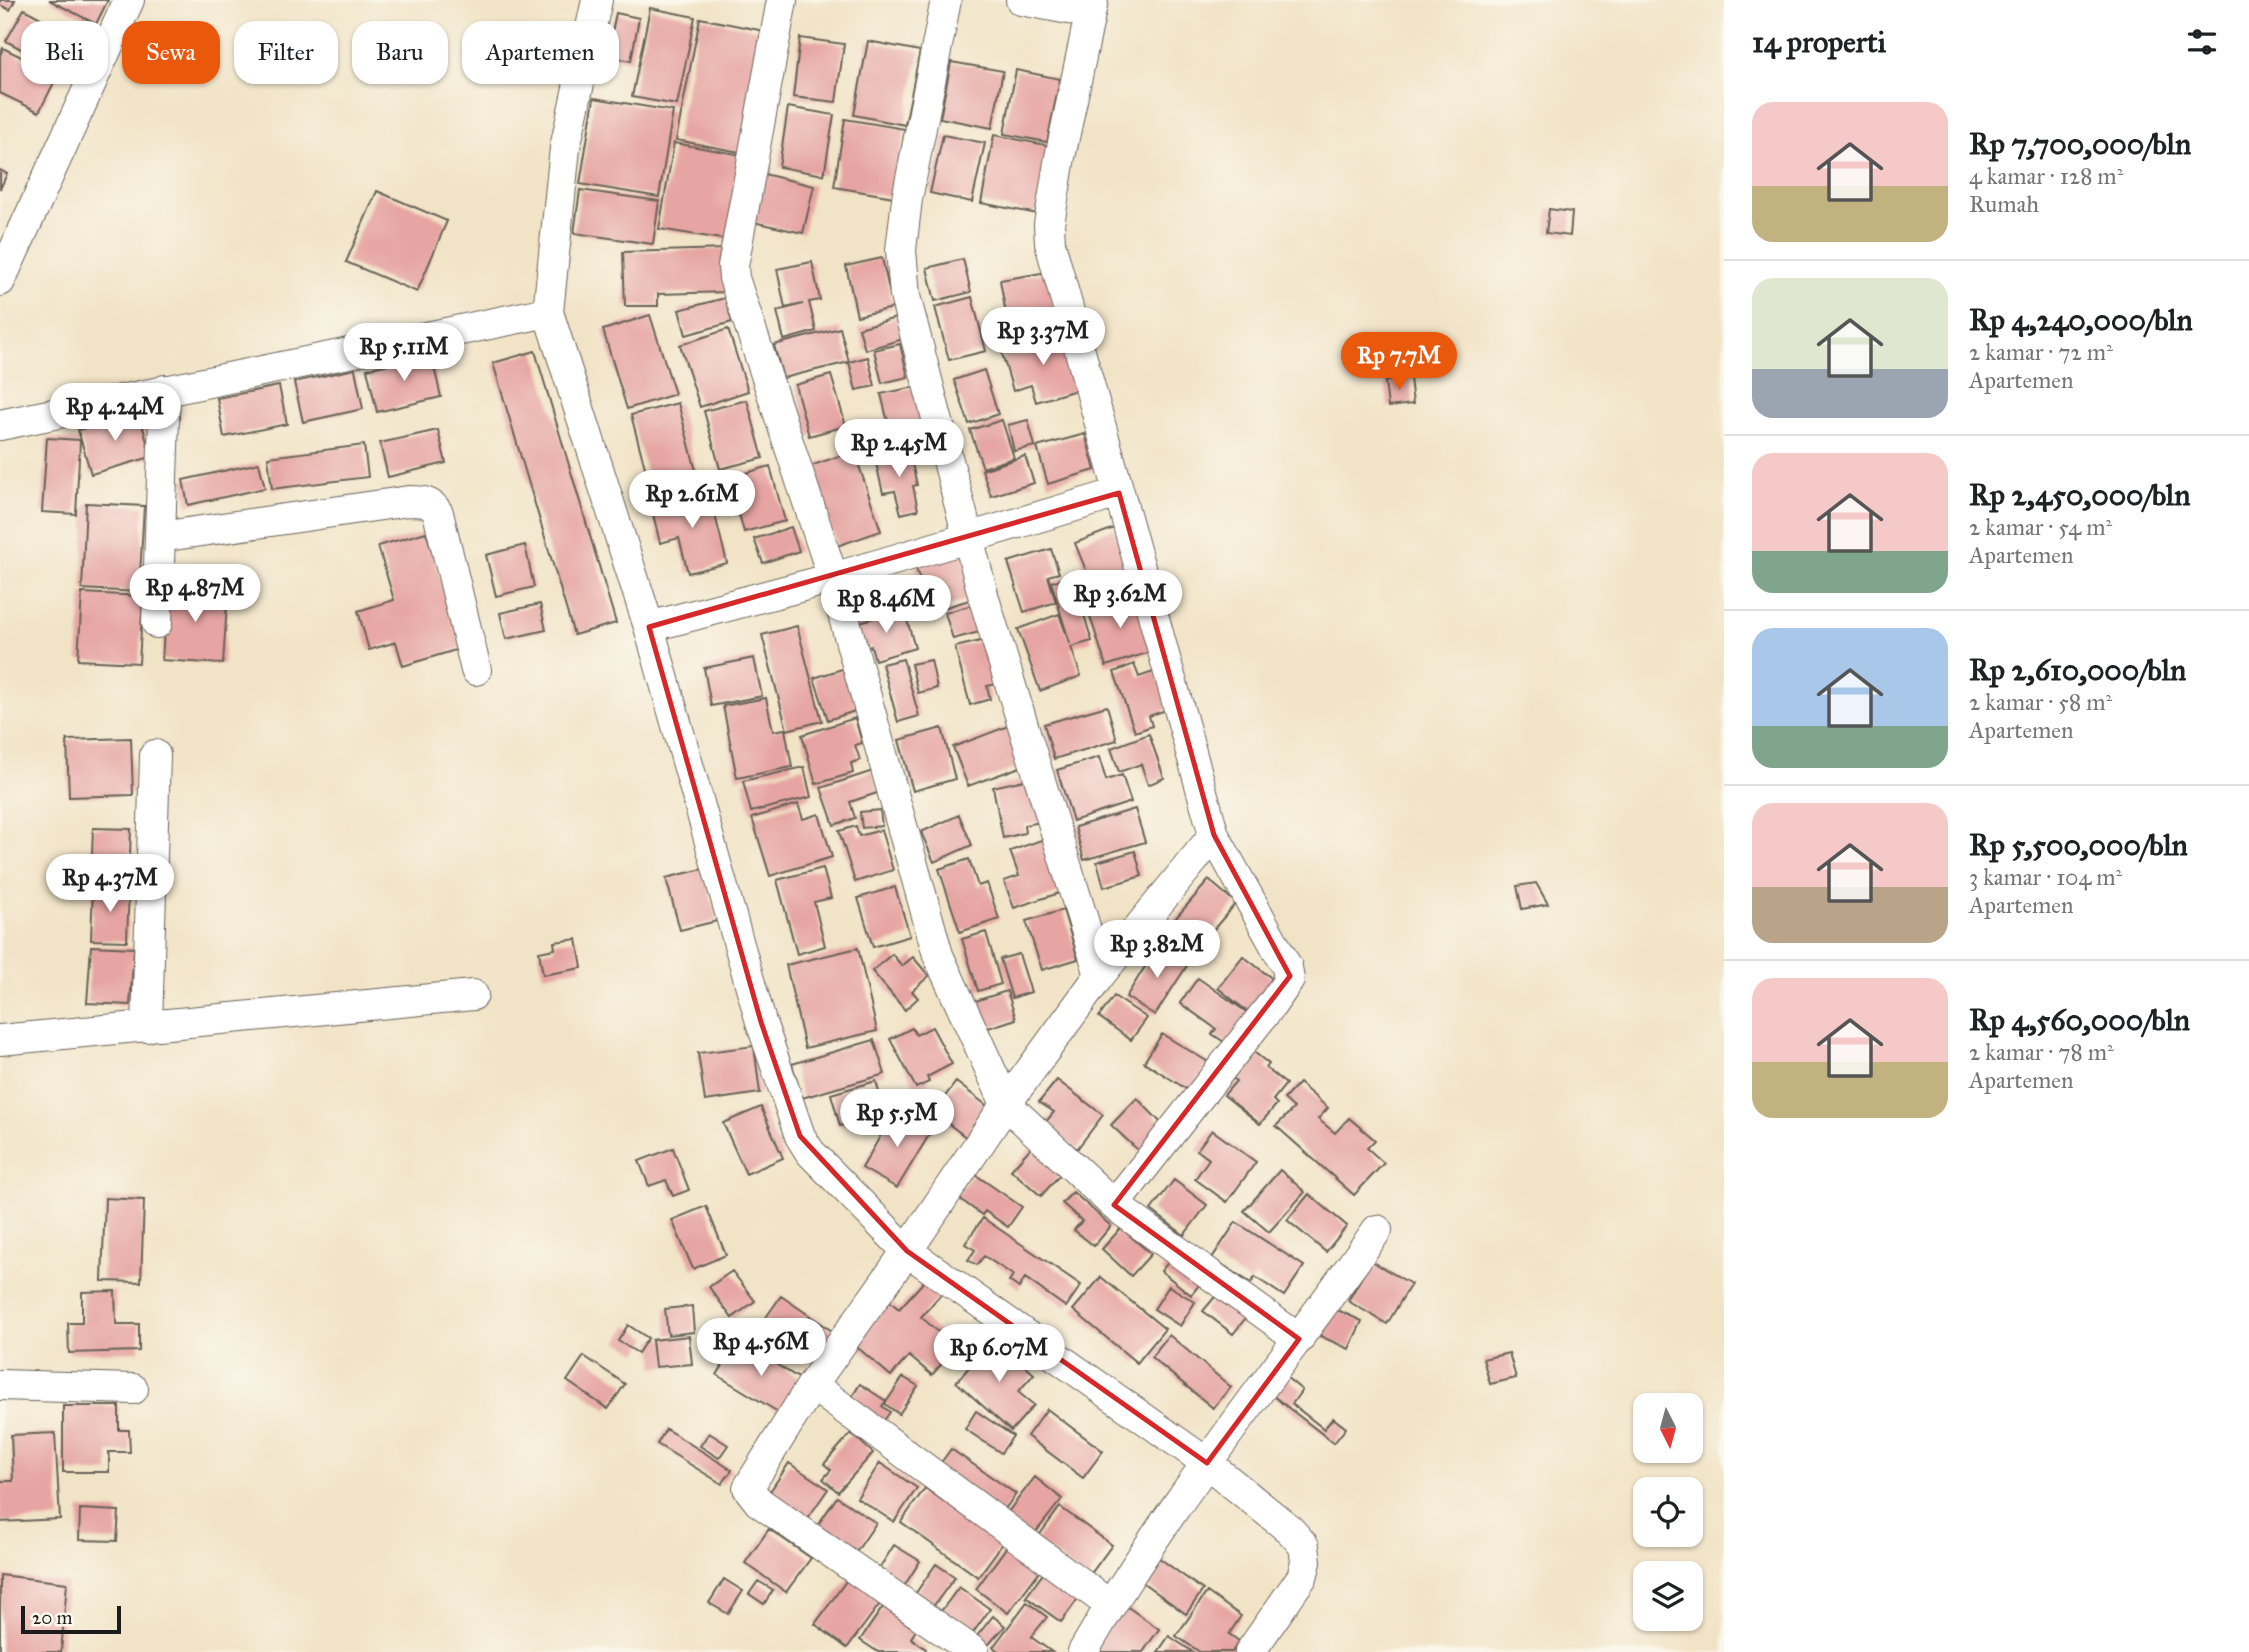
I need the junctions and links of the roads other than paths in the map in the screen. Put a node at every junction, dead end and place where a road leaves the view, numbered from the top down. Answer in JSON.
{"nodes":[{"id":1,"x":129,"y":0,"type":"edge"},
{"id":2,"x":597,"y":0,"type":"edge"},
{"id":3,"x":782,"y":0,"type":"edge"},
{"id":4,"x":946,"y":0,"type":"edge"},
{"id":5,"x":1021,"y":0,"type":"edge"},
{"id":6,"x":1092,"y":7,"type":"edge"},
{"id":7,"x":0,"y":281,"type":"edge"},
{"id":8,"x":548,"y":312,"type":"junction"},
{"id":9,"x":165,"y":390,"type":"junction"},
{"id":10,"x":0,"y":425,"type":"edge"},
{"id":11,"x":1119,"y":494,"type":"junction"},
{"id":12,"x":160,"y":537,"type":"junction"},
{"id":13,"x":969,"y":538,"type":"junction"},
{"id":14,"x":833,"y":578,"type":"junction"},
{"id":15,"x":157,"y":623,"type":"dead end"},
{"id":16,"x":649,"y":627,"type":"junction"},
{"id":17,"x":476,"y":670,"type":"dead end"},
{"id":18,"x":155,"y":755,"type":"dead end"},
{"id":19,"x":1214,"y":835,"type":"junction"},
{"id":20,"x":1100,"y":975,"type":"junction"},
{"id":21,"x":473,"y":995,"type":"dead end"},
{"id":22,"x":146,"y":1027,"type":"junction"},
{"id":23,"x":0,"y":1040,"type":"edge"},
{"id":24,"x":1006,"y":1104,"type":"junction"},
{"id":25,"x":1114,"y":1205,"type":"junction"},
{"id":26,"x":1377,"y":1230,"type":"dead end"},
{"id":27,"x":907,"y":1251,"type":"junction"},
{"id":28,"x":1299,"y":1339,"type":"junction"},
{"id":29,"x":0,"y":1385,"type":"edge"},
{"id":30,"x":812,"y":1385,"type":"junction"},
{"id":31,"x":133,"y":1389,"type":"dead end"},
{"id":32,"x":1207,"y":1463,"type":"junction"},
{"id":33,"x":1110,"y":1605,"type":"junction"},
{"id":34,"x":974,"y":1652,"type":"edge"},
{"id":35,"x":1083,"y":1652,"type":"edge"},
{"id":36,"x":1250,"y":1652,"type":"edge"}],
"edges":[{"from":1,"to":7,"type":"street"},
{"from":2,"to":8,"type":"street"},
{"from":3,"to":14,"type":"street"},
{"from":4,"to":13,"type":"street"},
{"from":5,"to":6,"type":"street"},
{"from":6,"to":11,"type":"street"},
{"from":8,"to":9,"type":"street"},
{"from":8,"to":16,"type":"street"},
{"from":9,"to":10,"type":"street"},
{"from":9,"to":12,"type":"street"},
{"from":11,"to":13,"type":"street"},
{"from":11,"to":19,"type":"street"},
{"from":12,"to":15,"type":"street"},
{"from":12,"to":17,"type":"street"},
{"from":13,"to":14,"type":"street"},
{"from":13,"to":20,"type":"street"},
{"from":14,"to":16,"type":"street"},
{"from":14,"to":24,"type":"street"},
{"from":16,"to":27,"type":"street"},
{"from":18,"to":22,"type":"street"},
{"from":19,"to":20,"type":"street"},
{"from":19,"to":25,"type":"street"},
{"from":20,"to":24,"type":"street"},
{"from":21,"to":22,"type":"street"},
{"from":22,"to":23,"type":"street"},
{"from":24,"to":25,"type":"street"},
{"from":24,"to":27,"type":"street"},
{"from":25,"to":28,"type":"street"},
{"from":26,"to":28,"type":"street"},
{"from":27,"to":30,"type":"street"},
{"from":27,"to":32,"type":"street"},
{"from":28,"to":32,"type":"street"},
{"from":29,"to":31,"type":"street"},
{"from":30,"to":33,"type":"street"},
{"from":30,"to":34,"type":"street"},
{"from":32,"to":33,"type":"street"},
{"from":32,"to":36,"type":"street"},
{"from":33,"to":35,"type":"street"}]}
